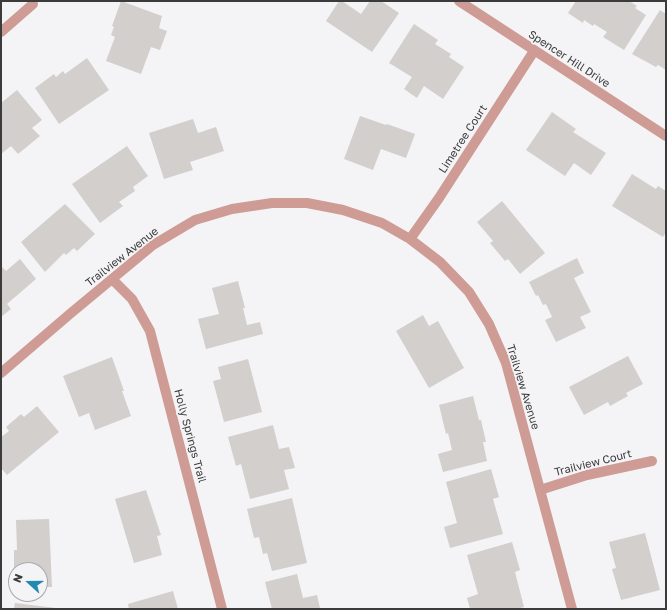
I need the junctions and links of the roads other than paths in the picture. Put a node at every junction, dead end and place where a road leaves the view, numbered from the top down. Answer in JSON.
{"nodes":[{"id":1,"x":459,"y":1,"type":"edge"},
{"id":2,"x":33,"y":4,"type":"dead end"},
{"id":3,"x":1,"y":32,"type":"edge"},
{"id":4,"x":534,"y":50,"type":"junction"},
{"id":5,"x":666,"y":136,"type":"edge"},
{"id":6,"x":410,"y":239,"type":"junction"},
{"id":7,"x":112,"y":279,"type":"junction"},
{"id":8,"x":1,"y":373,"type":"edge"},
{"id":9,"x":652,"y":461,"type":"dead end"},
{"id":10,"x":540,"y":490,"type":"junction"},
{"id":11,"x":222,"y":609,"type":"edge"},
{"id":12,"x":572,"y":609,"type":"edge"}],
"edges":[{"from":1,"to":4,"type":"street","name":"Spencer Hill Drive"},
{"from":2,"to":3,"type":"street"},
{"from":4,"to":5,"type":"street","name":"Spencer Hill Drive"},
{"from":4,"to":6,"type":"street","name":"Limetree Court"},
{"from":6,"to":7,"type":"street","name":"Trailview Avenue"},
{"from":6,"to":10,"type":"street","name":"Trailview Avenue"},
{"from":7,"to":8,"type":"street","name":"Trailview Avenue"},
{"from":7,"to":11,"type":"street","name":"Holly Springs Trail"},
{"from":9,"to":10,"type":"street","name":"Trailview Court"},
{"from":10,"to":12,"type":"street","name":"Trailview Avenue"}]}
